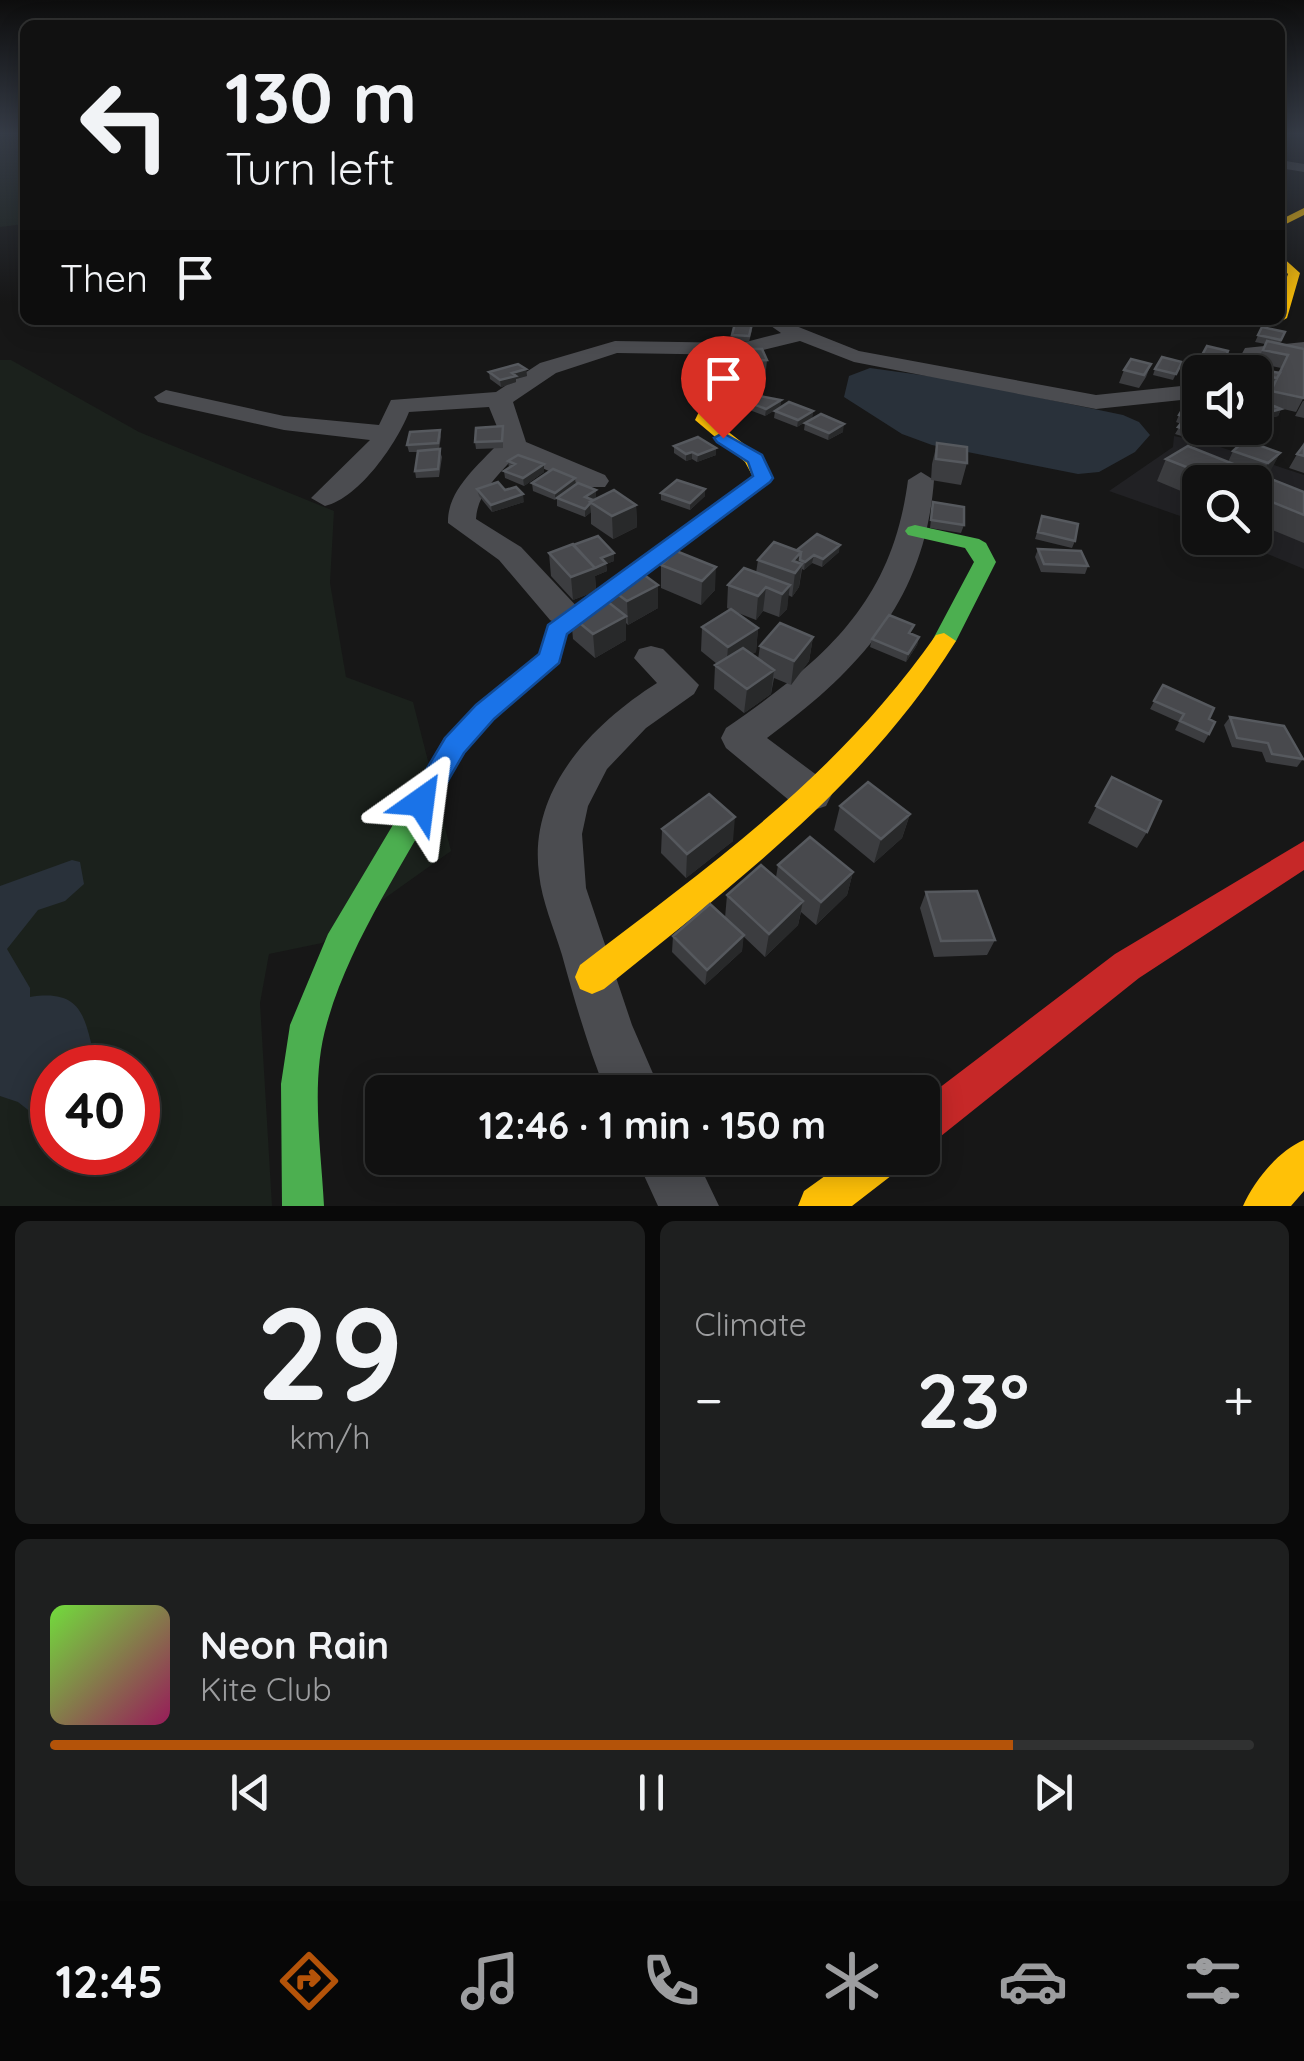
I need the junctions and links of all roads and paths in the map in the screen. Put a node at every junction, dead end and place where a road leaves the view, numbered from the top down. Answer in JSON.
{"nodes":[{"id":1,"x":1285,"y":264,"type":"edge"},
{"id":2,"x":1285,"y":303,"type":"edge"},
{"id":3,"x":783,"y":325,"type":"edge"},
{"id":4,"x":1283,"y":325,"type":"edge"},
{"id":5,"x":802,"y":334,"type":"junction"},
{"id":6,"x":1304,"y":339,"type":"edge"},
{"id":7,"x":1304,"y":348,"type":"edge"},
{"id":8,"x":720,"y":349,"type":"junction"},
{"id":9,"x":1252,"y":355,"type":"edge"},
{"id":10,"x":1182,"y":393,"type":"edge"},
{"id":11,"x":166,"y":397,"type":"dead end"},
{"id":12,"x":502,"y":399,"type":"junction"},
{"id":13,"x":389,"y":434,"type":"junction"},
{"id":14,"x":511,"y":445,"type":"junction"},
{"id":15,"x":921,"y":480,"type":"dead end"},
{"id":16,"x":594,"y":481,"type":"dead end"},
{"id":17,"x":325,"y":498,"type":"dead end"},
{"id":18,"x":915,"y":532,"type":"junction"},
{"id":19,"x":570,"y":619,"type":"junction"},
{"id":20,"x":651,"y":658,"type":"dead end"},
{"id":21,"x":811,"y":794,"type":"junction"},
{"id":22,"x":1304,"y":854,"type":"edge"},
{"id":23,"x":592,"y":977,"type":"junction"},
{"id":24,"x":626,"y":1075,"type":"edge"},
{"id":25,"x":940,"y":1112,"type":"edge"},
{"id":26,"x":1304,"y":1160,"type":"edge"},
{"id":27,"x":674,"y":1175,"type":"edge"},
{"id":28,"x":860,"y":1175,"type":"edge"},
{"id":29,"x":303,"y":1206,"type":"edge"},
{"id":30,"x":689,"y":1206,"type":"edge"},
{"id":31,"x":819,"y":1206,"type":"edge"},
{"id":32,"x":1264,"y":1206,"type":"edge"}],
"edges":[{"from":1,"to":2,"type":"main road"},
{"from":3,"to":5,"type":"street"},
{"from":4,"to":6,"type":"main road"},
{"from":5,"to":8,"type":"street"},
{"from":5,"to":10,"type":"street"},
{"from":7,"to":9,"type":"street"},
{"from":8,"to":12,"type":"street"},
{"from":8,"to":19,"type":"main road"},
{"from":11,"to":13,"type":"street"},
{"from":12,"to":13,"type":"street"},
{"from":12,"to":14,"type":"street"},
{"from":13,"to":17,"type":"street"},
{"from":14,"to":16,"type":"street"},
{"from":14,"to":19,"type":"street"},
{"from":15,"to":18,"type":"street"},
{"from":18,"to":21,"type":"street"},
{"from":18,"to":21,"type":"main road"},
{"from":19,"to":29,"type":"main road"},
{"from":20,"to":23,"type":"street"},
{"from":21,"to":23,"type":"main road"},
{"from":22,"to":25,"type":"main road"},
{"from":23,"to":24,"type":"street"},
{"from":26,"to":32,"type":"main road"},
{"from":27,"to":30,"type":"street"},
{"from":28,"to":31,"type":"main road"}]}
